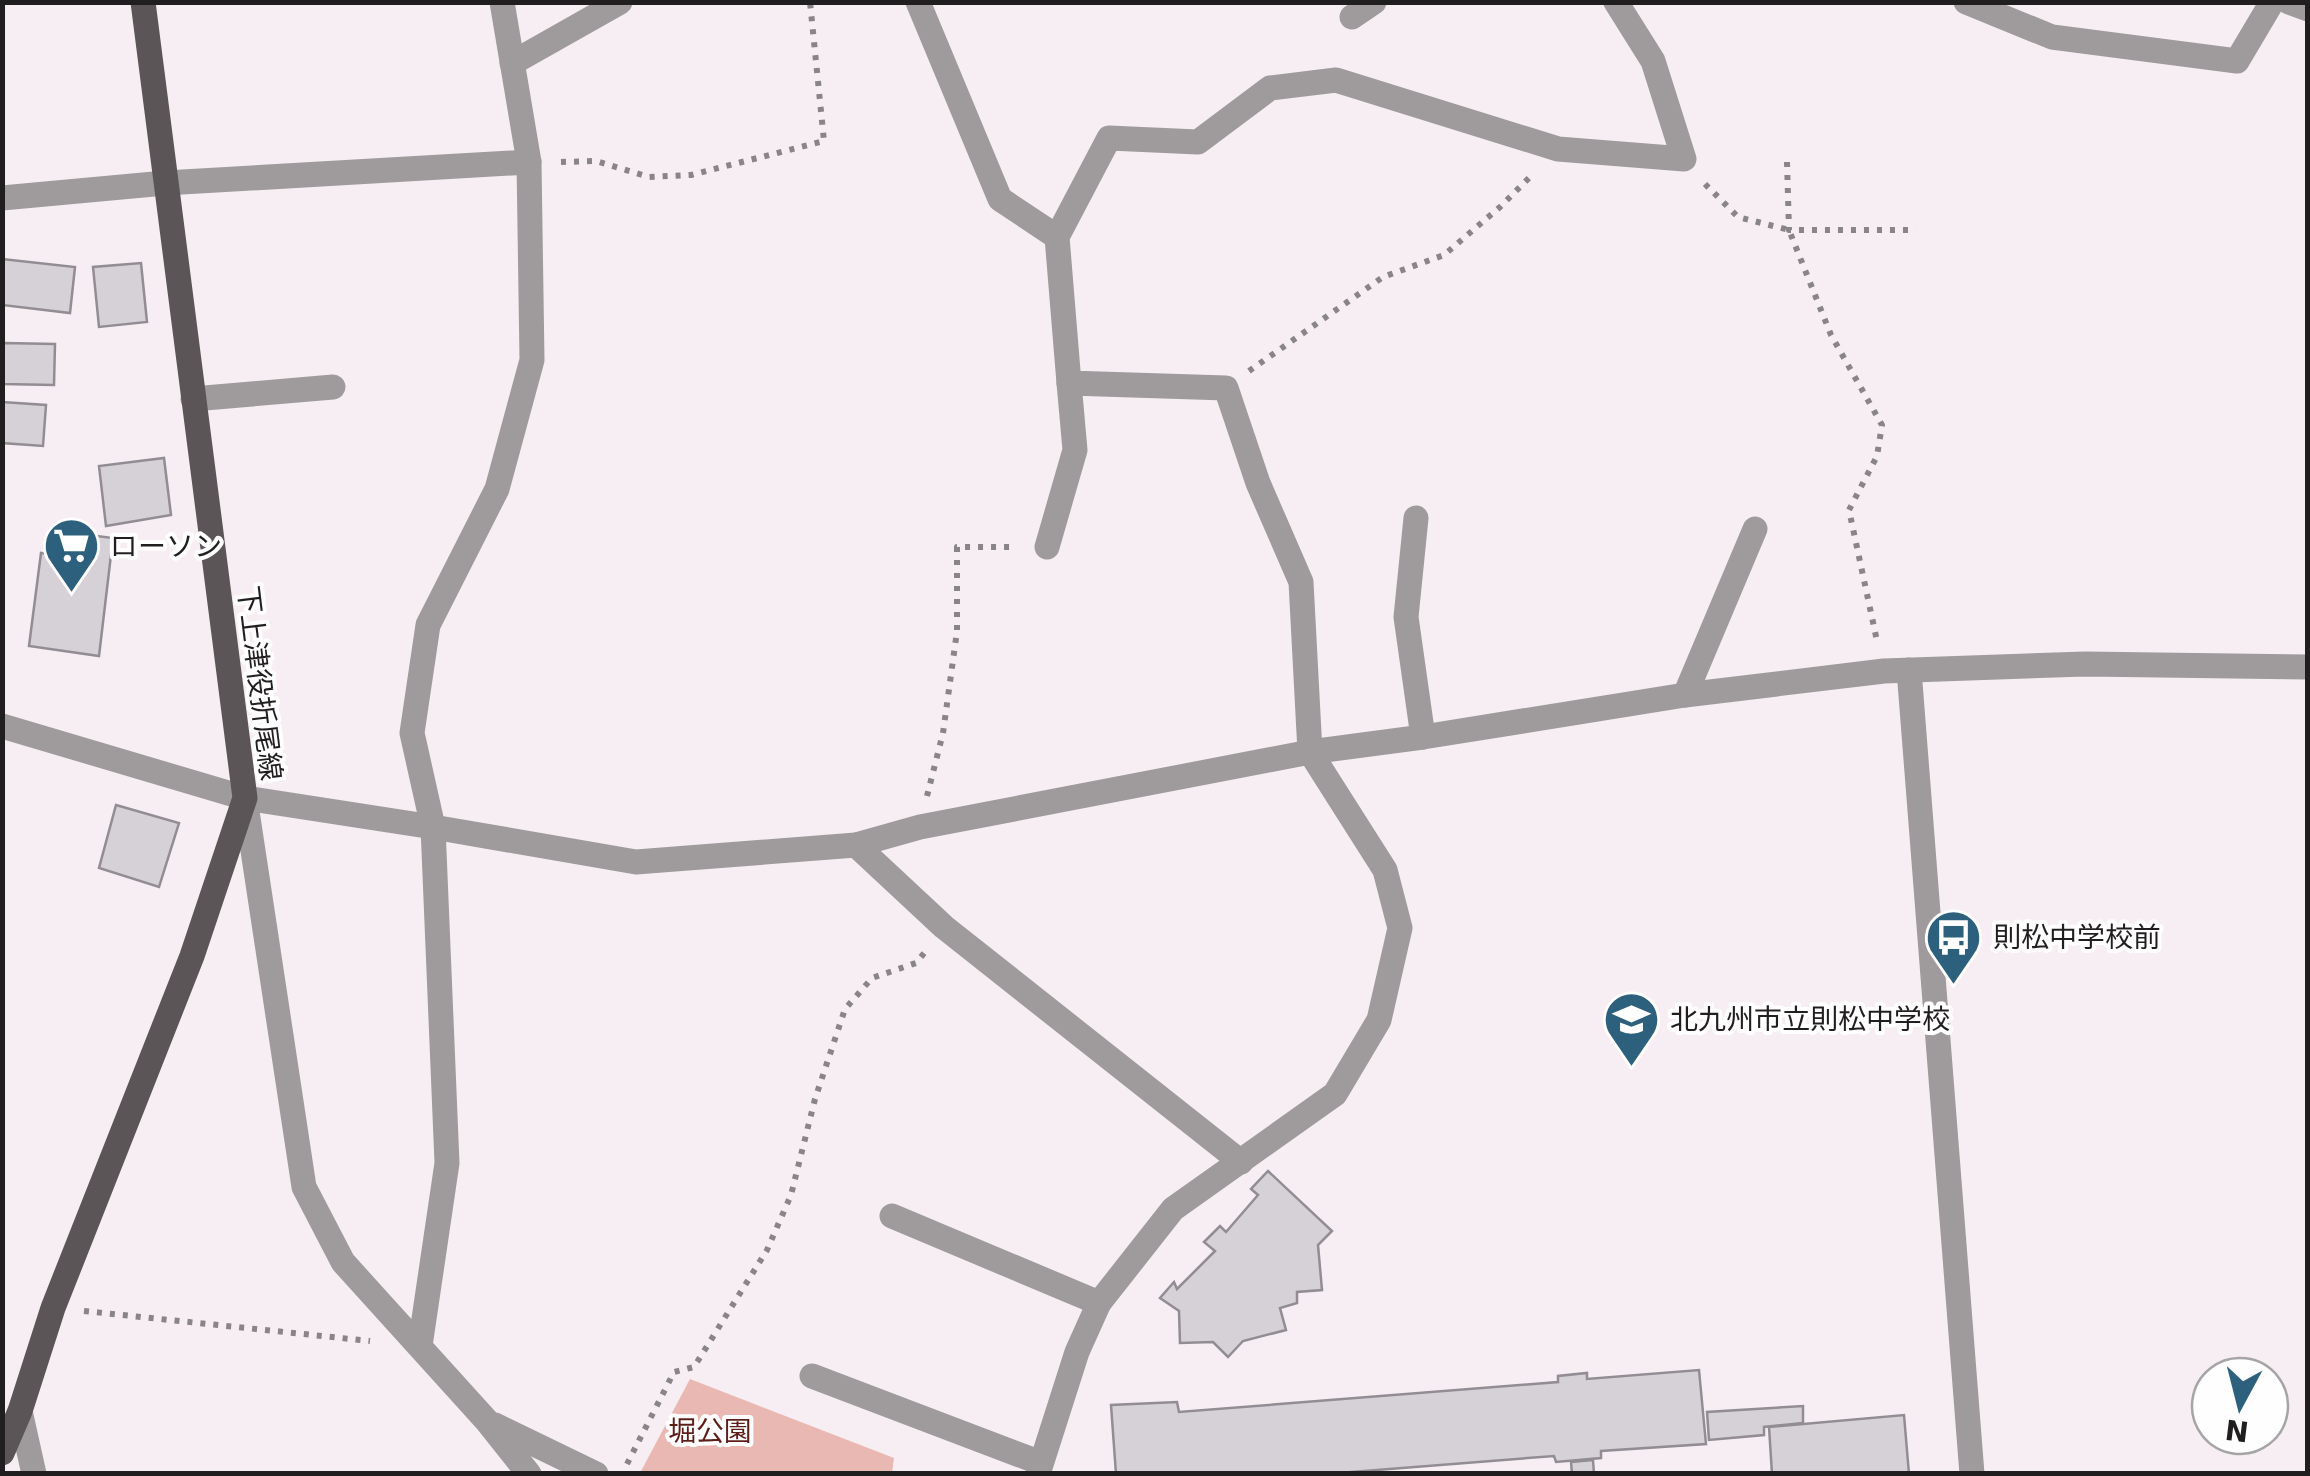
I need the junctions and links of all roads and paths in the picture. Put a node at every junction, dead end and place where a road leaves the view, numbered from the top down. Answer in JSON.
{"nodes":[{"id":1,"x":143,"y":2,"type":"edge"},
{"id":2,"x":502,"y":2,"type":"edge"},
{"id":3,"x":620,"y":2,"type":"edge"},
{"id":4,"x":810,"y":2,"type":"edge"},
{"id":5,"x":918,"y":2,"type":"edge"},
{"id":6,"x":1374,"y":2,"type":"edge"},
{"id":7,"x":1616,"y":2,"type":"edge"},
{"id":8,"x":1966,"y":2,"type":"edge"},
{"id":9,"x":2272,"y":2,"type":"edge"},
{"id":10,"x":2289,"y":2,"type":"edge"},
{"id":11,"x":2308,"y":9,"type":"edge"},
{"id":12,"x":1352,"y":17,"type":"dead end"},
{"id":13,"x":512,"y":63,"type":"junction"},
{"id":14,"x":1558,"y":149,"type":"junction"},
{"id":15,"x":1684,"y":159,"type":"junction"},
{"id":16,"x":596,"y":161,"type":"dead end"},
{"id":17,"x":530,"y":162,"type":"junction"},
{"id":18,"x":1787,"y":162,"type":"dead end"},
{"id":19,"x":166,"y":183,"type":"junction"},
{"id":20,"x":2,"y":198,"type":"edge"},
{"id":21,"x":1788,"y":230,"type":"junction"},
{"id":22,"x":1916,"y":230,"type":"dead end"},
{"id":23,"x":1057,"y":237,"type":"junction"},
{"id":24,"x":1069,"y":383,"type":"junction"},
{"id":25,"x":333,"y":386,"type":"dead end"},
{"id":26,"x":1226,"y":388,"type":"junction"},
{"id":27,"x":193,"y":399,"type":"junction"},
{"id":28,"x":1416,"y":518,"type":"dead end"},
{"id":29,"x":1755,"y":529,"type":"dead end"},
{"id":30,"x":1047,"y":547,"type":"joint"},
{"id":31,"x":2308,"y":667,"type":"edge"},
{"id":32,"x":1896,"y":671,"type":"junction"},
{"id":33,"x":1684,"y":695,"type":"junction"},
{"id":34,"x":2,"y":726,"type":"edge"},
{"id":35,"x":1423,"y":738,"type":"junction"},
{"id":36,"x":1310,"y":752,"type":"junction"},
{"id":37,"x":245,"y":798,"type":"junction"},
{"id":38,"x":432,"y":827,"type":"junction"},
{"id":39,"x":920,"y":827,"type":"junction"},
{"id":40,"x":856,"y":845,"type":"junction"},
{"id":41,"x":944,"y":928,"type":"junction"},
{"id":42,"x":1241,"y":1162,"type":"junction"},
{"id":43,"x":892,"y":1216,"type":"dead end"},
{"id":44,"x":1098,"y":1303,"type":"junction"},
{"id":45,"x":53,"y":1308,"type":"junction"},
{"id":46,"x":420,"y":1346,"type":"junction"},
{"id":47,"x":812,"y":1376,"type":"dead end"},
{"id":48,"x":20,"y":1411,"type":"junction"},
{"id":49,"x":486,"y":1420,"type":"junction"},
{"id":50,"x":2,"y":1453,"type":"edge"},
{"id":51,"x":1040,"y":1468,"type":"edge"},
{"id":52,"x":34,"y":1474,"type":"edge"},
{"id":53,"x":529,"y":1474,"type":"edge"},
{"id":54,"x":596,"y":1474,"type":"edge"},
{"id":55,"x":622,"y":1474,"type":"edge"},
{"id":56,"x":1972,"y":1474,"type":"edge"}],
"edges":[{"from":1,"to":19,"type":"main road","name":"下上津役折尾線"},
{"from":2,"to":13,"type":"street"},
{"from":3,"to":13,"type":"street"},
{"from":4,"to":16,"type":"path"},
{"from":5,"to":23,"type":"street"},
{"from":6,"to":12,"type":"street"},
{"from":7,"to":15,"type":"street"},
{"from":8,"to":9,"type":"street"},
{"from":10,"to":11,"type":"street"},
{"from":13,"to":17,"type":"street"},
{"from":14,"to":15,"type":"street"},
{"from":14,"to":23,"type":"street"},
{"from":14,"to":26,"type":"path"},
{"from":15,"to":21,"type":"path"},
{"from":17,"to":19,"type":"street"},
{"from":17,"to":38,"type":"street"},
{"from":18,"to":21,"type":"path"},
{"from":19,"to":20,"type":"street"},
{"from":19,"to":27,"type":"main road","name":"下上津役折尾線"},
{"from":21,"to":22,"type":"path"},
{"from":21,"to":32,"type":"path"},
{"from":23,"to":24,"type":"street"},
{"from":24,"to":26,"type":"street"},
{"from":24,"to":30,"type":"street"},
{"from":25,"to":27,"type":"street"},
{"from":26,"to":36,"type":"street"},
{"from":27,"to":37,"type":"main road","name":"下上津役折尾線"},
{"from":28,"to":35,"type":"street"},
{"from":29,"to":33,"type":"street"},
{"from":30,"to":39,"type":"path"},
{"from":31,"to":32,"type":"street"},
{"from":32,"to":33,"type":"street"},
{"from":32,"to":56,"type":"street"},
{"from":33,"to":35,"type":"street"},
{"from":34,"to":37,"type":"street"},
{"from":35,"to":36,"type":"street"},
{"from":36,"to":39,"type":"street"},
{"from":36,"to":42,"type":"street"},
{"from":37,"to":38,"type":"street"},
{"from":37,"to":45,"type":"main road","name":"下上津役折尾線"},
{"from":37,"to":46,"type":"street"},
{"from":38,"to":40,"type":"street"},
{"from":38,"to":46,"type":"street"},
{"from":39,"to":40,"type":"street"},
{"from":40,"to":41,"type":"street"},
{"from":41,"to":42,"type":"street"},
{"from":41,"to":55,"type":"path"},
{"from":42,"to":44,"type":"street"},
{"from":43,"to":44,"type":"street"},
{"from":44,"to":51,"type":"street"},
{"from":45,"to":46,"type":"path"},
{"from":45,"to":48,"type":"main road","name":"下上津役折尾線"},
{"from":46,"to":49,"type":"street"},
{"from":47,"to":51,"type":"street"},
{"from":48,"to":50,"type":"main road","name":"下上津役折尾線"},
{"from":48,"to":52,"type":"street"},
{"from":49,"to":53,"type":"street"},
{"from":49,"to":54,"type":"street"}]}
